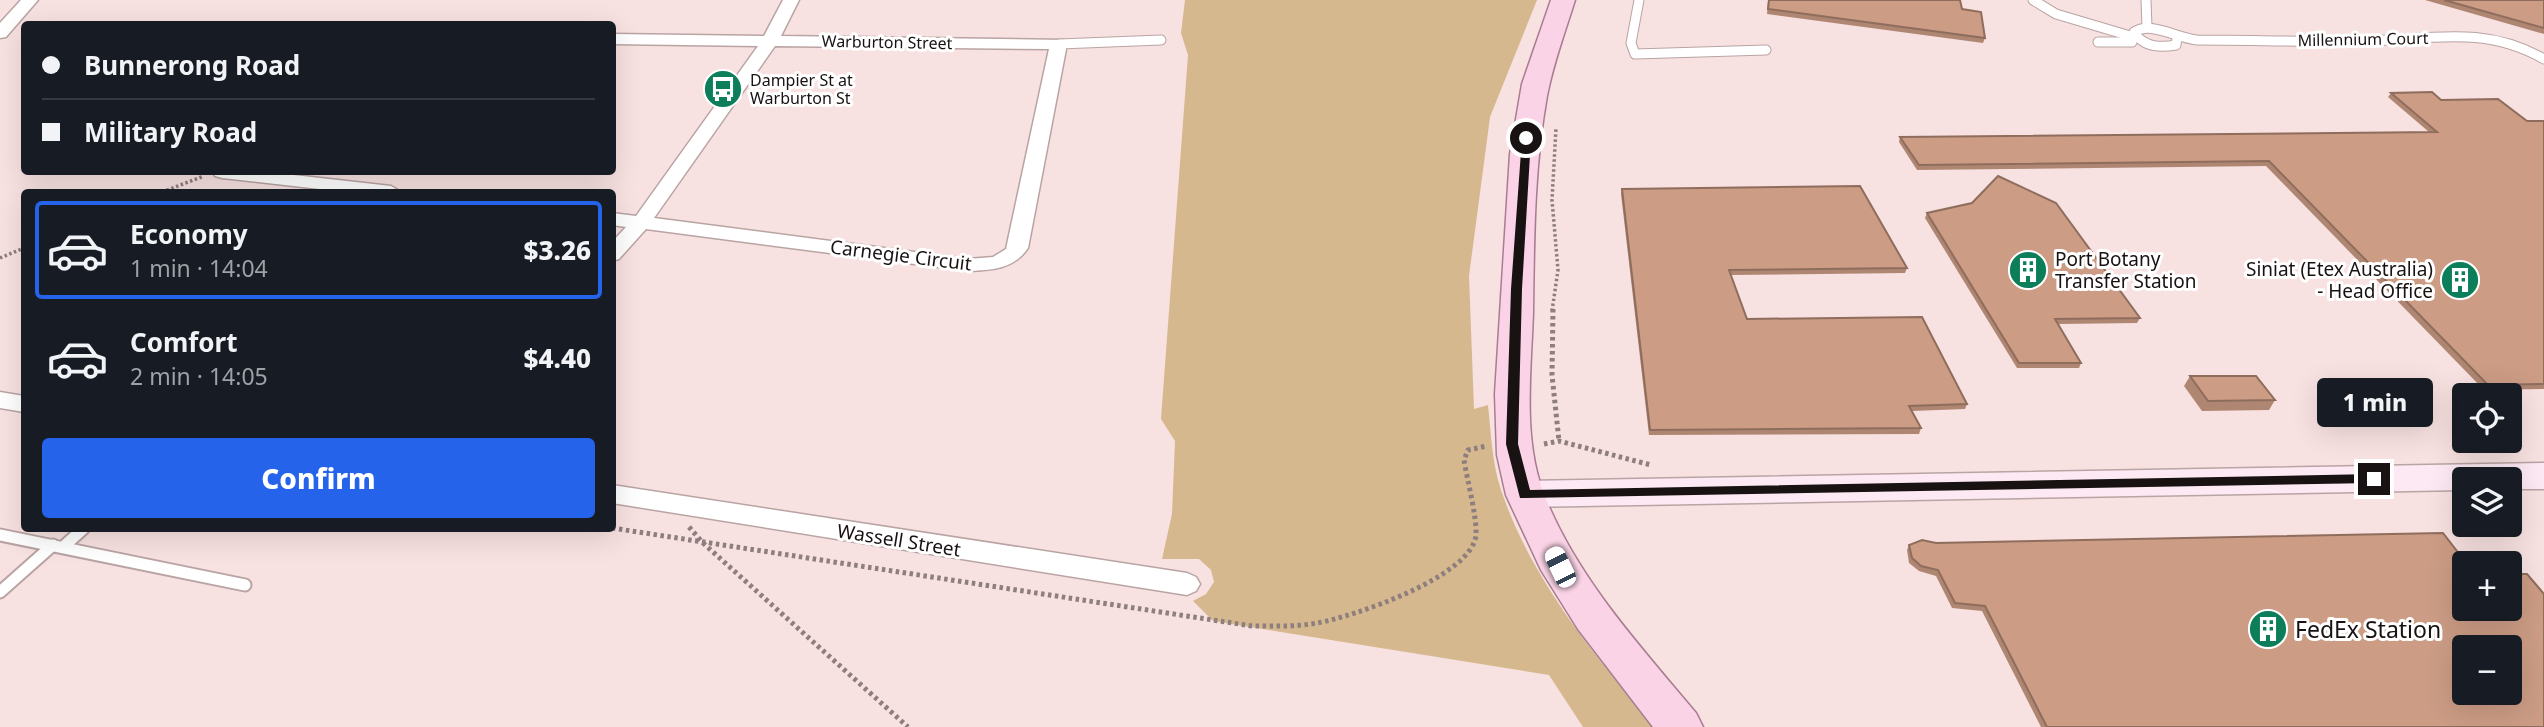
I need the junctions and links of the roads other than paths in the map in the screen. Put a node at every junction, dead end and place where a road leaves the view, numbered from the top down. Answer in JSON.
{"nodes":[{"id":1,"x":30,"y":0,"type":"edge"},
{"id":2,"x":791,"y":0,"type":"edge"},
{"id":3,"x":1563,"y":0,"type":"edge"},
{"id":4,"x":1639,"y":0,"type":"edge"},
{"id":5,"x":2146,"y":0,"type":"edge"},
{"id":6,"x":2036,"y":2,"type":"edge"},
{"id":7,"x":2147,"y":27,"type":"junction"},
{"id":8,"x":0,"y":33,"type":"edge"},
{"id":9,"x":21,"y":33,"type":"edge"},
{"id":10,"x":2137,"y":37,"type":"junction"},
{"id":11,"x":616,"y":40,"type":"edge"},
{"id":12,"x":1161,"y":40,"type":"dead end"},
{"id":13,"x":2177,"y":40,"type":"junction"},
{"id":14,"x":770,"y":41,"type":"junction"},
{"id":15,"x":2098,"y":42,"type":"dead end"},
{"id":16,"x":1059,"y":44,"type":"junction"},
{"id":17,"x":1766,"y":50,"type":"dead end"},
{"id":18,"x":2544,"y":59,"type":"edge"},
{"id":19,"x":247,"y":175,"type":"edge"},
{"id":20,"x":366,"y":189,"type":"edge"},
{"id":21,"x":616,"y":220,"type":"edge"},
{"id":22,"x":641,"y":223,"type":"junction"},
{"id":23,"x":616,"y":251,"type":"edge"},
{"id":24,"x":0,"y":400,"type":"edge"},
{"id":25,"x":21,"y":404,"type":"edge"},
{"id":26,"x":2543,"y":477,"type":"edge"},
{"id":27,"x":1525,"y":494,"type":"junction"},
{"id":28,"x":616,"y":495,"type":"edge"},
{"id":29,"x":78,"y":532,"type":"edge"},
{"id":30,"x":0,"y":535,"type":"edge"},
{"id":31,"x":58,"y":546,"type":"junction"},
{"id":32,"x":1186,"y":584,"type":"dead end"},
{"id":33,"x":245,"y":585,"type":"dead end"},
{"id":34,"x":0,"y":592,"type":"edge"},
{"id":35,"x":1680,"y":727,"type":"edge"}],
"edges":[{"from":1,"to":8,"type":"street"},
{"from":2,"to":14,"type":"street"},
{"from":3,"to":27,"type":"main road"},
{"from":4,"to":17,"type":"lane"},
{"from":5,"to":7,"type":"lane"},
{"from":6,"to":10,"type":"lane"},
{"from":7,"to":10,"type":"lane"},
{"from":7,"to":13,"type":"lane"},
{"from":8,"to":9,"type":"street"},
{"from":10,"to":13,"type":"lane"},
{"from":10,"to":15,"type":"lane"},
{"from":11,"to":14,"type":"street","name":"Warburton Street"},
{"from":12,"to":16,"type":"lane","name":"Warburton Street"},
{"from":13,"to":18,"type":"lane","name":"Millennium Court"},
{"from":14,"to":16,"type":"street","name":"Warburton Street"},
{"from":14,"to":22,"type":"street"},
{"from":16,"to":22,"type":"street","name":"Carnegie Circuit"},
{"from":19,"to":20,"type":"street"},
{"from":21,"to":22,"type":"street","name":"Carnegie Circuit"},
{"from":22,"to":23,"type":"street"},
{"from":24,"to":25,"type":"street"},
{"from":26,"to":27,"type":"street"},
{"from":27,"to":35,"type":"main road"},
{"from":28,"to":32,"type":"street","name":"Wassell Street"},
{"from":29,"to":31,"type":"lane"},
{"from":30,"to":31,"type":"lane"},
{"from":31,"to":33,"type":"lane"},
{"from":31,"to":34,"type":"lane"}]}
